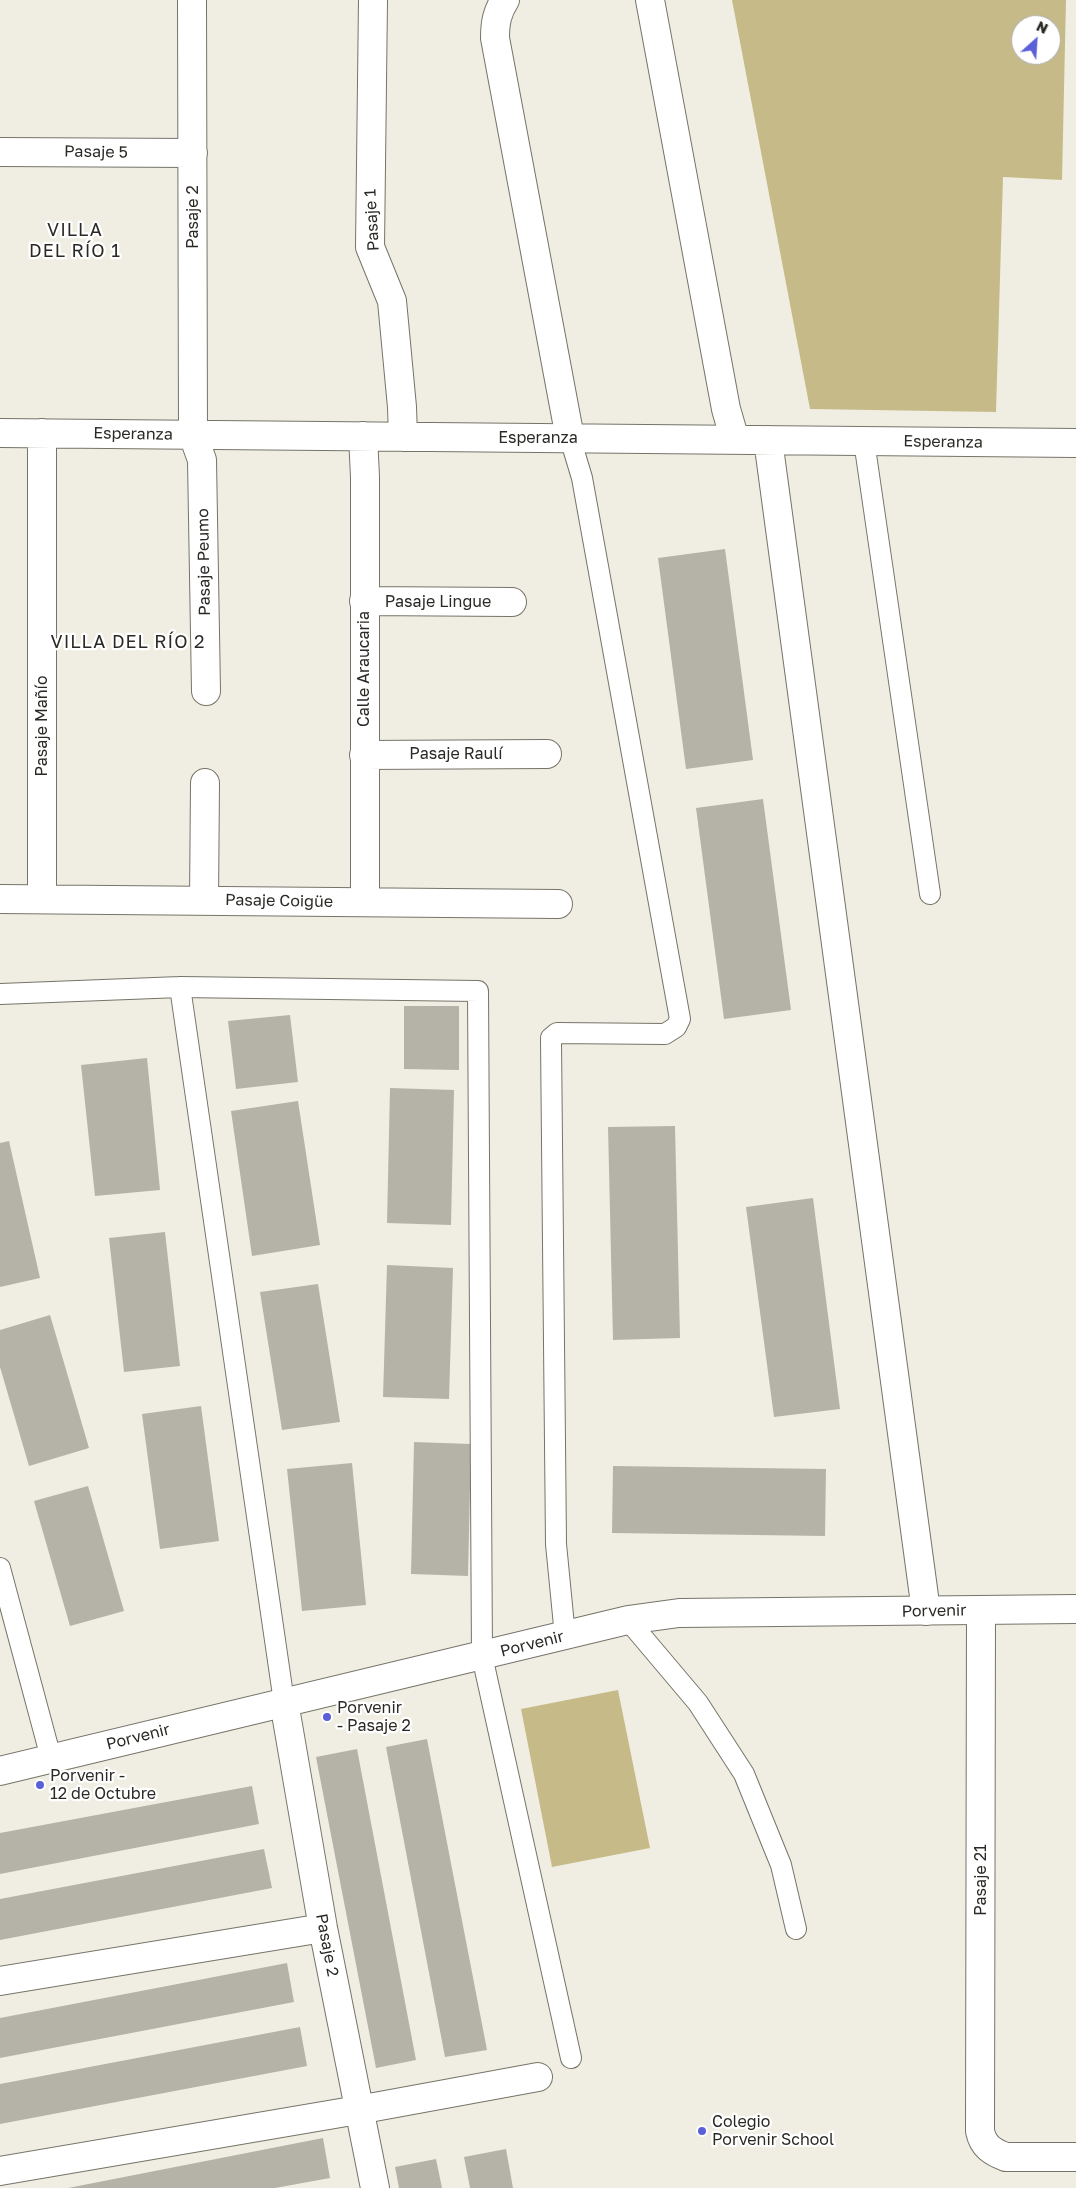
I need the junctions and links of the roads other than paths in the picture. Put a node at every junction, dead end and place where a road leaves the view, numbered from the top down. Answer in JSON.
{"nodes":[{"id":1,"x":192,"y":0,"type":"edge"},
{"id":2,"x":374,"y":0,"type":"edge"},
{"id":3,"x":505,"y":0,"type":"edge"},
{"id":4,"x":650,"y":0,"type":"edge"},
{"id":5,"x":0,"y":152,"type":"edge"},
{"id":6,"x":193,"y":153,"type":"junction"},
{"id":7,"x":0,"y":433,"type":"edge"},
{"id":8,"x":42,"y":433,"type":"junction"},
{"id":9,"x":193,"y":435,"type":"junction"},
{"id":10,"x":363,"y":436,"type":"junction"},
{"id":11,"x":403,"y":437,"type":"junction"},
{"id":12,"x":570,"y":438,"type":"junction"},
{"id":13,"x":735,"y":440,"type":"junction"},
{"id":14,"x":768,"y":440,"type":"junction"},
{"id":15,"x":864,"y":441,"type":"junction"},
{"id":16,"x":1076,"y":443,"type":"edge"},
{"id":17,"x":364,"y":601,"type":"junction"},
{"id":18,"x":512,"y":602,"type":"dead end"},
{"id":19,"x":206,"y":691,"type":"dead end"},
{"id":20,"x":547,"y":754,"type":"dead end"},
{"id":21,"x":364,"y":755,"type":"junction"},
{"id":22,"x":205,"y":783,"type":"dead end"},
{"id":23,"x":930,"y":894,"type":"dead end"},
{"id":24,"x":0,"y":899,"type":"edge"},
{"id":25,"x":42,"y":899,"type":"junction"},
{"id":26,"x":204,"y":901,"type":"junction"},
{"id":27,"x":365,"y":902,"type":"junction"},
{"id":28,"x":558,"y":904,"type":"dead end"},
{"id":29,"x":180,"y":987,"type":"junction"},
{"id":30,"x":0,"y":994,"type":"edge"},
{"id":31,"x":0,"y":1568,"type":"edge"},
{"id":32,"x":981,"y":1610,"type":"junction"},
{"id":33,"x":1076,"y":1610,"type":"edge"},
{"id":34,"x":926,"y":1611,"type":"junction"},
{"id":35,"x":628,"y":1620,"type":"junction"},
{"id":36,"x":564,"y":1636,"type":"junction"},
{"id":37,"x":482,"y":1656,"type":"junction"},
{"id":38,"x":284,"y":1702,"type":"junction"},
{"id":39,"x":51,"y":1758,"type":"junction"},
{"id":40,"x":0,"y":1771,"type":"edge"},
{"id":41,"x":323,"y":1928,"type":"junction"},
{"id":42,"x":796,"y":1929,"type":"dead end"},
{"id":43,"x":0,"y":1981,"type":"edge"},
{"id":44,"x":571,"y":2058,"type":"dead end"},
{"id":45,"x":538,"y":2077,"type":"dead end"},
{"id":46,"x":358,"y":2110,"type":"junction"},
{"id":47,"x":1076,"y":2157,"type":"edge"},
{"id":48,"x":0,"y":2171,"type":"edge"},
{"id":49,"x":374,"y":2188,"type":"edge"}],
"edges":[{"from":1,"to":6,"type":"street","name":"Pasaje 2"},
{"from":2,"to":11,"type":"street","name":"Pasaje 1"},
{"from":3,"to":12,"type":"street"},
{"from":4,"to":13,"type":"street"},
{"from":5,"to":6,"type":"street","name":"Pasaje 5"},
{"from":6,"to":9,"type":"street","name":"Pasaje 2"},
{"from":7,"to":8,"type":"street","name":"Esperanza"},
{"from":8,"to":9,"type":"street","name":"Esperanza"},
{"from":8,"to":25,"type":"street","name":"Pasaje Mañío"},
{"from":9,"to":10,"type":"street","name":"Esperanza"},
{"from":9,"to":19,"type":"street","name":"Pasaje Peumo"},
{"from":10,"to":11,"type":"street","name":"Esperanza"},
{"from":10,"to":17,"type":"street","name":"Calle Araucaria"},
{"from":11,"to":12,"type":"street","name":"Esperanza"},
{"from":12,"to":13,"type":"street","name":"Esperanza"},
{"from":12,"to":36,"type":"lane"},
{"from":13,"to":14,"type":"street","name":"Esperanza"},
{"from":14,"to":15,"type":"street","name":"Esperanza"},
{"from":14,"to":34,"type":"street"},
{"from":15,"to":16,"type":"street","name":"Esperanza"},
{"from":15,"to":23,"type":"lane"},
{"from":17,"to":18,"type":"street","name":"Pasaje Lingue"},
{"from":17,"to":21,"type":"street","name":"Calle Araucaria"},
{"from":20,"to":21,"type":"street","name":"Pasaje Raulí"},
{"from":21,"to":27,"type":"street","name":"Calle Araucaria"},
{"from":22,"to":26,"type":"street"},
{"from":24,"to":25,"type":"street","name":"Pasaje Coigüe"},
{"from":25,"to":26,"type":"street","name":"Pasaje Coigüe"},
{"from":26,"to":27,"type":"street","name":"Pasaje Coigüe"},
{"from":27,"to":28,"type":"street","name":"Pasaje Coigüe"},
{"from":29,"to":30,"type":"lane"},
{"from":29,"to":37,"type":"lane"},
{"from":29,"to":38,"type":"lane"},
{"from":31,"to":39,"type":"lane"},
{"from":32,"to":33,"type":"street","name":"Porvenir"},
{"from":32,"to":34,"type":"street","name":"Porvenir"},
{"from":32,"to":47,"type":"street","name":"Pasaje 21"},
{"from":34,"to":35,"type":"street","name":"Porvenir"},
{"from":35,"to":36,"type":"street","name":"Porvenir"},
{"from":35,"to":42,"type":"lane"},
{"from":36,"to":37,"type":"street","name":"Porvenir"},
{"from":37,"to":38,"type":"street","name":"Porvenir"},
{"from":37,"to":44,"type":"lane"},
{"from":38,"to":39,"type":"street","name":"Porvenir"},
{"from":38,"to":41,"type":"street","name":"Pasaje 2"},
{"from":39,"to":40,"type":"street","name":"Porvenir"},
{"from":41,"to":43,"type":"street"},
{"from":41,"to":46,"type":"street","name":"Pasaje 2"},
{"from":45,"to":46,"type":"street"},
{"from":46,"to":48,"type":"street"},
{"from":46,"to":49,"type":"street","name":"Pasaje 2"}]}
